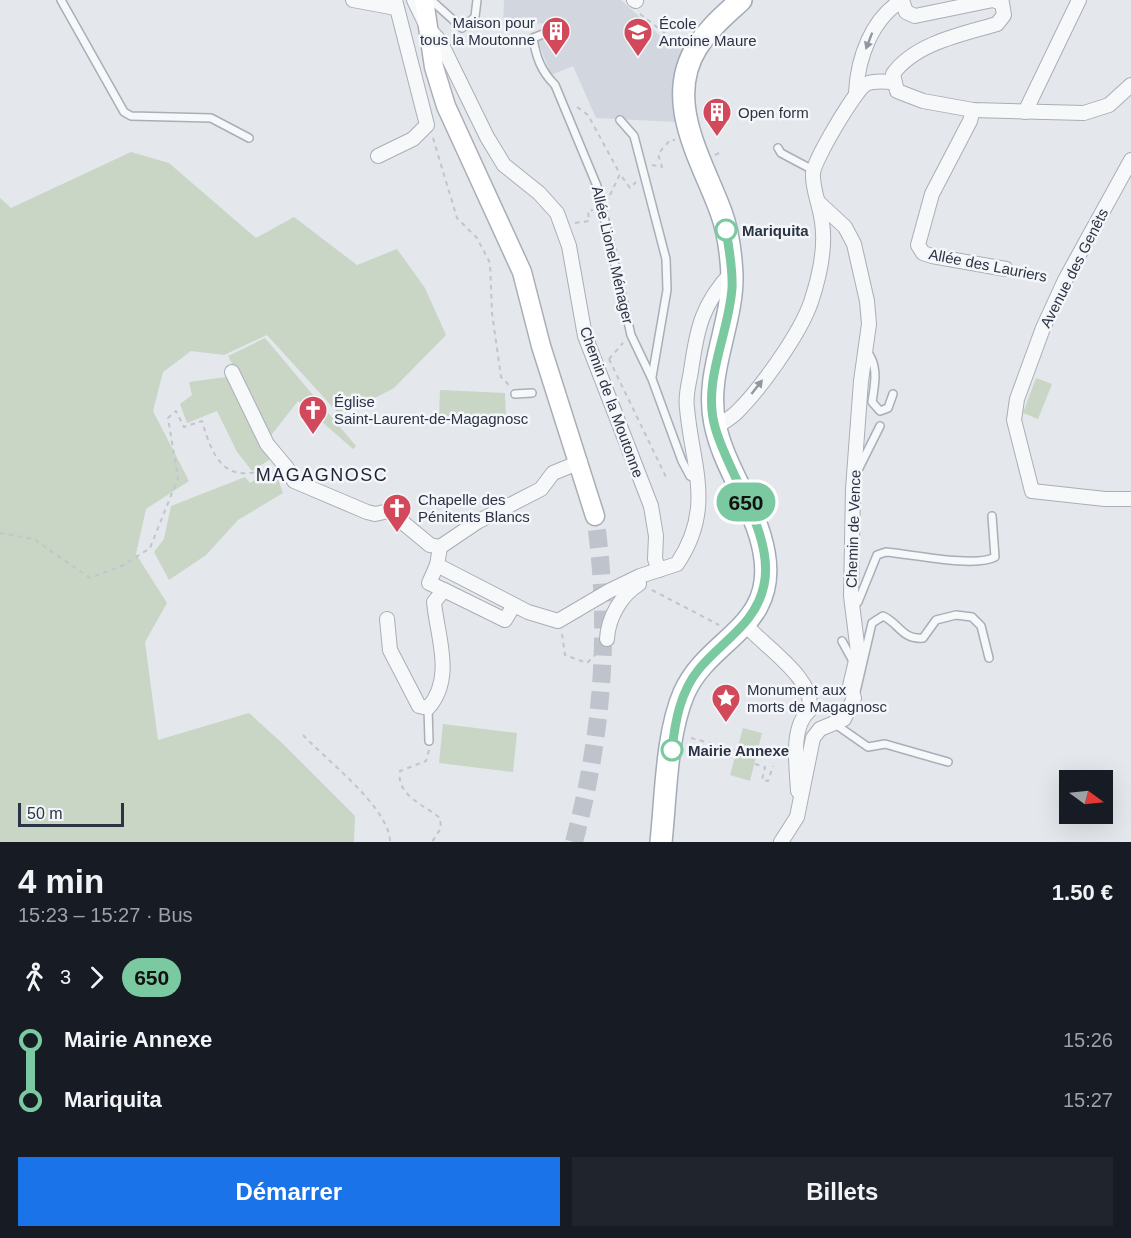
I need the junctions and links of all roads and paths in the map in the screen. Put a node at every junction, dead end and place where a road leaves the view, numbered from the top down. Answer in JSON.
{"nodes":[{"id":1,"x":61,"y":0,"type":"edge"},
{"id":2,"x":353,"y":0,"type":"edge"},
{"id":3,"x":414,"y":0,"type":"edge"},
{"id":4,"x":424,"y":0,"type":"edge"},
{"id":5,"x":431,"y":0,"type":"edge"},
{"id":6,"x":477,"y":0,"type":"edge"},
{"id":7,"x":741,"y":0,"type":"edge"},
{"id":8,"x":902,"y":0,"type":"edge"},
{"id":9,"x":1079,"y":0,"type":"edge"},
{"id":10,"x":396,"y":4,"type":"edge"},
{"id":11,"x":636,"y":4,"type":"edge"},
{"id":12,"x":428,"y":27,"type":"junction"},
{"id":13,"x":543,"y":34,"type":"dead end"},
{"id":14,"x":688,"y":38,"type":"dead end"},
{"id":15,"x":893,"y":82,"type":"junction"},
{"id":16,"x":1131,"y":85,"type":"edge"},
{"id":17,"x":856,"y":92,"type":"junction"},
{"id":18,"x":560,"y":96,"type":"junction"},
{"id":19,"x":972,"y":110,"type":"junction"},
{"id":20,"x":1025,"y":112,"type":"junction"},
{"id":21,"x":620,"y":120,"type":"dead end"},
{"id":22,"x":427,"y":125,"type":"junction"},
{"id":23,"x":249,"y":138,"type":"dead end"},
{"id":24,"x":683,"y":139,"type":"dead end"},
{"id":25,"x":778,"y":148,"type":"dead end"},
{"id":26,"x":378,"y":156,"type":"dead end"},
{"id":27,"x":1131,"y":160,"type":"edge"},
{"id":28,"x":646,"y":165,"type":"dead end"},
{"id":29,"x":813,"y":170,"type":"junction"},
{"id":30,"x":620,"y":174,"type":"junction"},
{"id":31,"x":630,"y":188,"type":"dead end"},
{"id":32,"x":818,"y":202,"type":"junction"},
{"id":33,"x":603,"y":209,"type":"junction"},
{"id":34,"x":556,"y":213,"type":"junction"},
{"id":35,"x":1006,"y":269,"type":"joint"},
{"id":36,"x":732,"y":272,"type":"junction"},
{"id":37,"x":1065,"y":280,"type":"junction"},
{"id":38,"x":632,"y":335,"type":"junction"},
{"id":39,"x":866,"y":350,"type":"junction"},
{"id":40,"x":609,"y":359,"type":"junction"},
{"id":41,"x":595,"y":365,"type":"junction"},
{"id":42,"x":232,"y":372,"type":"dead end"},
{"id":43,"x":652,"y":379,"type":"junction"},
{"id":44,"x":532,"y":393,"type":"joint"},
{"id":45,"x":515,"y":394,"type":"dead end"},
{"id":46,"x":893,"y":394,"type":"dead end"},
{"id":47,"x":880,"y":426,"type":"dead end"},
{"id":48,"x":715,"y":428,"type":"junction"},
{"id":49,"x":580,"y":462,"type":"junction"},
{"id":50,"x":270,"y":468,"type":"dead end"},
{"id":51,"x":854,"y":476,"type":"junction"},
{"id":52,"x":666,"y":477,"type":"dead end"},
{"id":53,"x":699,"y":481,"type":"junction"},
{"id":54,"x":1131,"y":499,"type":"edge"},
{"id":55,"x":595,"y":516,"type":"tunnel mouth"},
{"id":56,"x":992,"y":516,"type":"dead end"},
{"id":57,"x":0,"y":534,"type":"edge"},
{"id":58,"x":440,"y":547,"type":"junction"},
{"id":59,"x":437,"y":565,"type":"junction"},
{"id":60,"x":658,"y":570,"type":"junction"},
{"id":61,"x":640,"y":580,"type":"junction"},
{"id":62,"x":444,"y":590,"type":"junction"},
{"id":63,"x":514,"y":605,"type":"junction"},
{"id":64,"x":852,"y":607,"type":"junction"},
{"id":65,"x":387,"y":619,"type":"dead end"},
{"id":66,"x":561,"y":620,"type":"junction"},
{"id":67,"x":735,"y":626,"type":"junction"},
{"id":68,"x":842,"y":641,"type":"dead end"},
{"id":69,"x":604,"y":644,"type":"joint"},
{"id":70,"x":989,"y":658,"type":"dead end"},
{"id":71,"x":855,"y":665,"type":"junction"},
{"id":72,"x":854,"y":698,"type":"junction"},
{"id":73,"x":428,"y":708,"type":"junction"},
{"id":74,"x":835,"y":724,"type":"junction"},
{"id":75,"x":303,"y":735,"type":"dead end"},
{"id":76,"x":683,"y":736,"type":"dead end"},
{"id":77,"x":429,"y":741,"type":"joint"},
{"id":78,"x":737,"y":750,"type":"dead end"},
{"id":79,"x":948,"y":762,"type":"dead end"},
{"id":80,"x":755,"y":764,"type":"dead end"},
{"id":81,"x":773,"y":766,"type":"dead end"},
{"id":82,"x":799,"y":806,"type":"junction"},
{"id":83,"x":390,"y":842,"type":"edge"},
{"id":84,"x":432,"y":842,"type":"edge"},
{"id":85,"x":661,"y":842,"type":"edge"},
{"id":86,"x":781,"y":842,"type":"edge"}],
"edges":[{"from":1,"to":23,"type":"lane"},
{"from":2,"to":10,"type":"street"},
{"from":3,"to":12,"type":"street","name":"Chemin de la Moutonne"},
{"from":4,"to":12,"type":"main road"},
{"from":5,"to":6,"type":"lane"},
{"from":7,"to":36,"type":"main road"},
{"from":8,"to":15,"type":"street"},
{"from":8,"to":17,"type":"street","one_way":true},
{"from":9,"to":20,"type":"street"},
{"from":10,"to":22,"type":"street"},
{"from":11,"to":14,"type":"path"},
{"from":12,"to":34,"type":"street","name":"Chemin de la Moutonne"},
{"from":12,"to":49,"type":"main road"},
{"from":13,"to":18,"type":"lane","name":"Allée Lionel Ménager"},
{"from":15,"to":17,"type":"street"},
{"from":15,"to":19,"type":"street"},
{"from":16,"to":20,"type":"street"},
{"from":17,"to":29,"type":"street"},
{"from":18,"to":30,"type":"path"},
{"from":18,"to":33,"type":"lane","name":"Allée Lionel Ménager"},
{"from":19,"to":20,"type":"street"},
{"from":19,"to":35,"type":"street","name":"Allée des Lauriers"},
{"from":21,"to":43,"type":"lane"},
{"from":22,"to":26,"type":"street"},
{"from":22,"to":44,"type":"path"},
{"from":24,"to":28,"type":"path"},
{"from":25,"to":29,"type":"lane"},
{"from":27,"to":37,"type":"street","name":"Avenue des Genêts"},
{"from":29,"to":32,"type":"street"},
{"from":30,"to":31,"type":"path"},
{"from":30,"to":33,"type":"path"},
{"from":32,"to":39,"type":"street","name":"Chemin de Vence"},
{"from":48,"to":32,"type":"street","one_way":true},
{"from":33,"to":34,"type":"path"},
{"from":33,"to":38,"type":"lane","name":"Allée Lionel Ménager"},
{"from":34,"to":41,"type":"street","name":"Chemin de la Moutonne"},
{"from":35,"to":37,"type":"path","name":"Allée des Lauriers"},
{"from":36,"to":48,"type":"main road"},
{"from":36,"to":53,"type":"street"},
{"from":37,"to":54,"type":"street","name":"Avenue des Genêts"},
{"from":38,"to":40,"type":"path"},
{"from":38,"to":43,"type":"lane","name":"Allée Lionel Ménager"},
{"from":39,"to":46,"type":"lane"},
{"from":39,"to":51,"type":"street","name":"Chemin de Vence"},
{"from":40,"to":41,"type":"path"},
{"from":40,"to":52,"type":"path"},
{"from":41,"to":60,"type":"street","name":"Chemin de la Moutonne"},
{"from":42,"to":58,"type":"street"},
{"from":43,"to":53,"type":"lane","name":"Allée Lionel Ménager"},
{"from":44,"to":45,"type":"lane"},
{"from":47,"to":51,"type":"lane"},
{"from":48,"to":67,"type":"main road"},
{"from":49,"to":55,"type":"main road"},
{"from":49,"to":58,"type":"street"},
{"from":50,"to":57,"type":"path"},
{"from":51,"to":64,"type":"street","name":"Chemin de Vence"},
{"from":53,"to":60,"type":"street"},
{"from":56,"to":64,"type":"lane"},
{"from":58,"to":59,"type":"street"},
{"from":59,"to":62,"type":"street"},
{"from":59,"to":63,"type":"street"},
{"from":60,"to":61,"type":"street"},
{"from":61,"to":66,"type":"street"},
{"from":61,"to":67,"type":"path"},
{"from":61,"to":69,"type":"street"},
{"from":62,"to":63,"type":"street"},
{"from":62,"to":73,"type":"street"},
{"from":63,"to":66,"type":"street"},
{"from":64,"to":71,"type":"street","name":"Chemin de Vence"},
{"from":65,"to":73,"type":"street"},
{"from":66,"to":69,"type":"path"},
{"from":67,"to":82,"type":"street"},
{"from":67,"to":85,"type":"main road"},
{"from":68,"to":71,"type":"lane"},
{"from":70,"to":72,"type":"lane"},
{"from":71,"to":72,"type":"street","name":"Chemin de Vence"},
{"from":72,"to":74,"type":"street"},
{"from":73,"to":77,"type":"lane"},
{"from":74,"to":79,"type":"lane"},
{"from":74,"to":82,"type":"street"},
{"from":75,"to":83,"type":"path"},
{"from":76,"to":78,"type":"path"},
{"from":77,"to":84,"type":"path"},
{"from":80,"to":81,"type":"path"},
{"from":82,"to":86,"type":"street"}]}
